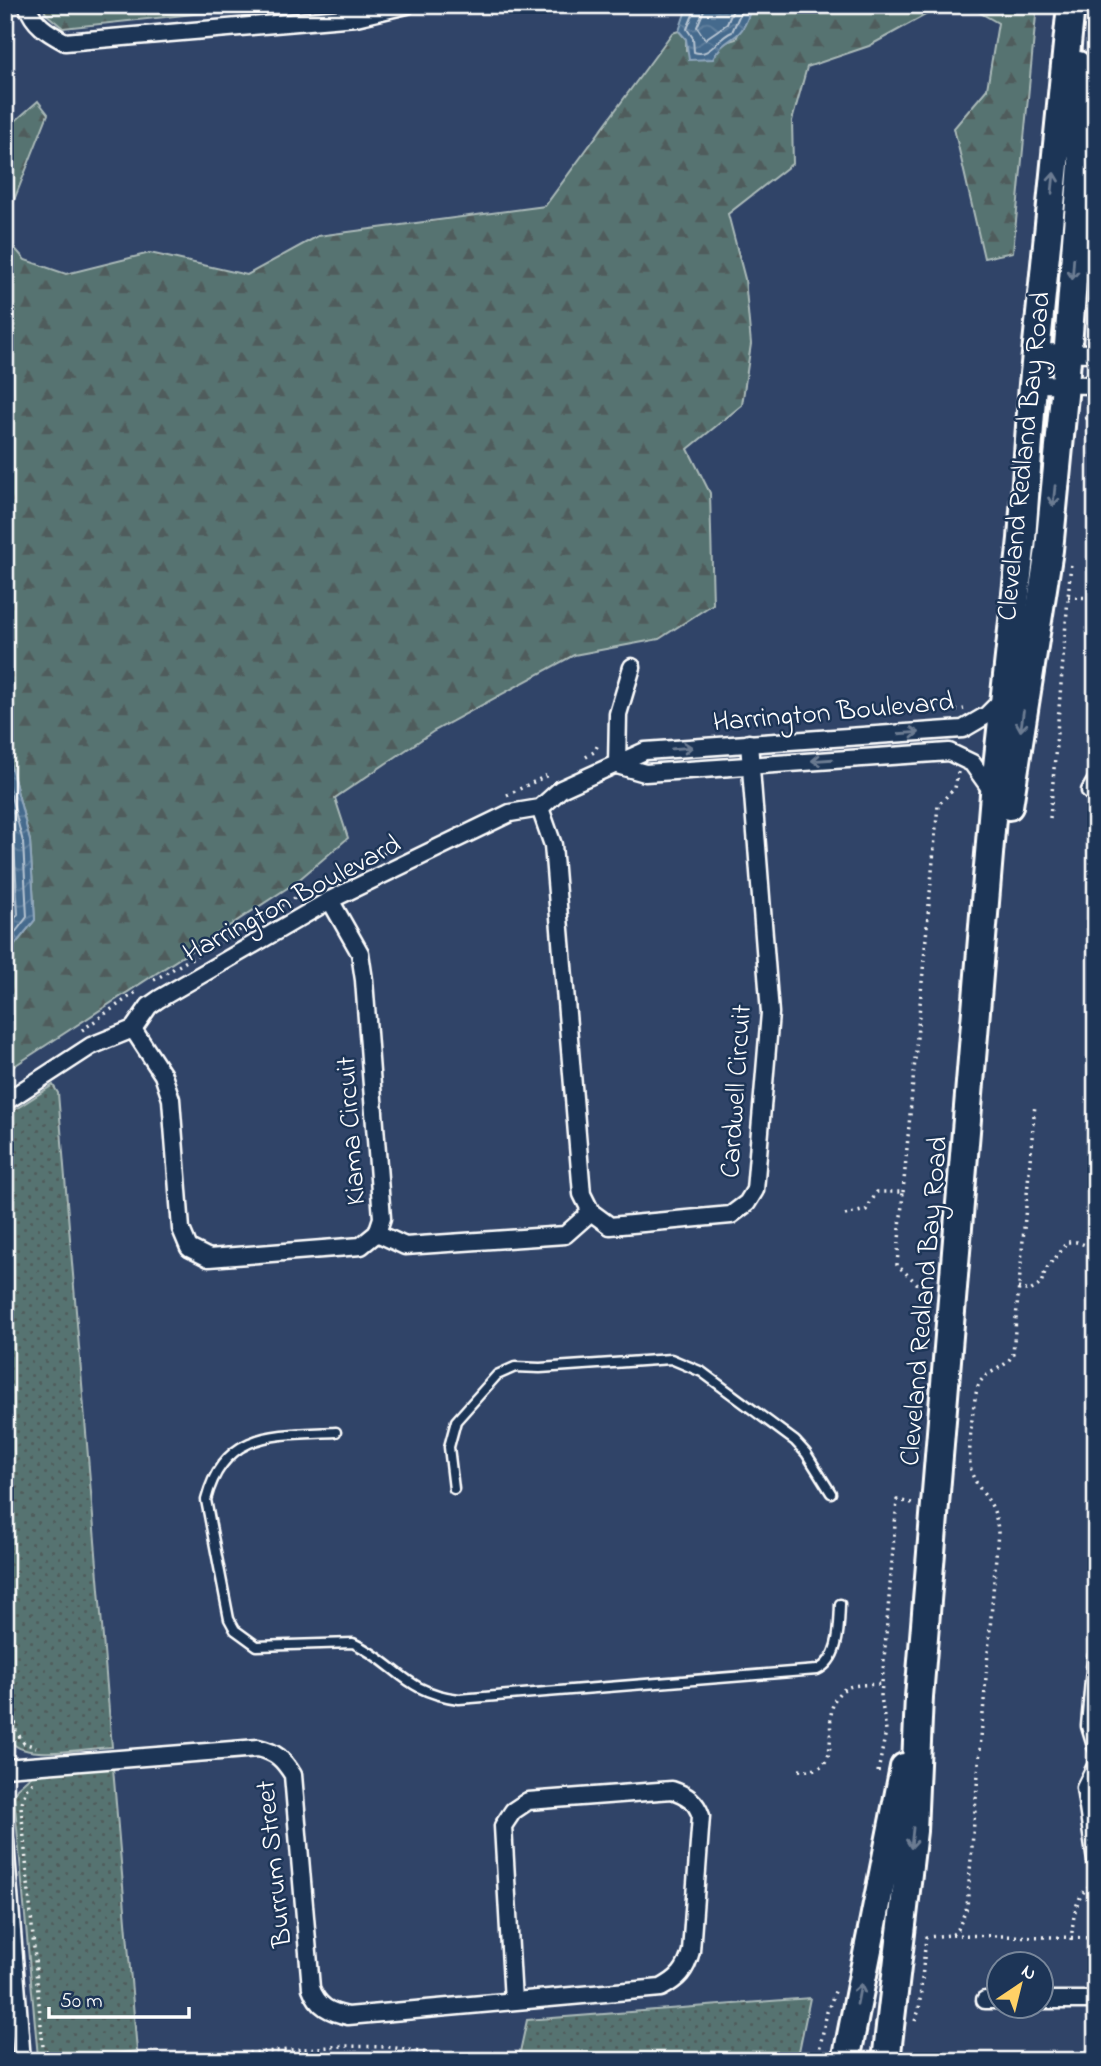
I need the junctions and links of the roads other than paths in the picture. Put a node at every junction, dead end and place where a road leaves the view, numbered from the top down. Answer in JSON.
{"nodes":[{"id":1,"x":27,"y":5,"type":"edge"},
{"id":2,"x":407,"y":5,"type":"edge"},
{"id":3,"x":1071,"y":5,"type":"edge"},
{"id":4,"x":1076,"y":5,"type":"edge"},
{"id":5,"x":1036,"y":352,"type":"junction"},
{"id":6,"x":1067,"y":353,"type":"junction"},
{"id":7,"x":1096,"y":353,"type":"edge"},
{"id":8,"x":1033,"y":384,"type":"junction"},
{"id":9,"x":1065,"y":385,"type":"junction"},
{"id":10,"x":1096,"y":385,"type":"edge"},
{"id":11,"x":632,"y":667,"type":"dead end"},
{"id":12,"x":1004,"y":697,"type":"junction"},
{"id":13,"x":749,"y":743,"type":"junction"},
{"id":14,"x":617,"y":765,"type":"junction"},
{"id":15,"x":752,"y":765,"type":"junction"},
{"id":16,"x":994,"y":794,"type":"junction"},
{"id":17,"x":540,"y":808,"type":"junction"},
{"id":18,"x":330,"y":900,"type":"junction"},
{"id":19,"x":986,"y":910,"type":"junction"},
{"id":20,"x":133,"y":1029,"type":"junction"},
{"id":21,"x":5,"y":1102,"type":"edge"},
{"id":22,"x":591,"y":1212,"type":"junction"},
{"id":23,"x":377,"y":1233,"type":"junction"},
{"id":24,"x":337,"y":1432,"type":"dead end"},
{"id":25,"x":454,"y":1489,"type":"dead end"},
{"id":26,"x":831,"y":1493,"type":"dead end"},
{"id":27,"x":840,"y":1604,"type":"dead end"},
{"id":28,"x":1096,"y":1658,"type":"edge"},
{"id":29,"x":919,"y":1697,"type":"junction"},
{"id":30,"x":1096,"y":1746,"type":"edge"},
{"id":31,"x":1096,"y":1766,"type":"edge"},
{"id":32,"x":5,"y":1768,"type":"edge"},
{"id":33,"x":5,"y":1841,"type":"edge"},
{"id":34,"x":1096,"y":1861,"type":"edge"},
{"id":35,"x":1056,"y":2000,"type":"edge"},
{"id":36,"x":1096,"y":2000,"type":"edge"},
{"id":37,"x":513,"y":2001,"type":"junction"},
{"id":38,"x":22,"y":2061,"type":"edge"},
{"id":39,"x":846,"y":2061,"type":"edge"},
{"id":40,"x":886,"y":2061,"type":"edge"}],
"edges":[{"from":1,"to":2,"type":"street"},
{"from":5,"to":3,"type":"highway","name":"Cleveland Redland Bay Road","one_way":true},
{"from":4,"to":6,"type":"highway","name":"Cleveland Redland Bay Road","one_way":true},
{"from":5,"to":6,"type":"street"},
{"from":5,"to":8,"type":"highway","name":"Cleveland Redland Bay Road"},
{"from":6,"to":7,"type":"street"},
{"from":6,"to":9,"type":"highway","name":"Cleveland Redland Bay Road"},
{"from":8,"to":9,"type":"street"},
{"from":8,"to":12,"type":"highway","name":"Cleveland Redland Bay Road"},
{"from":9,"to":10,"type":"street"},
{"from":9,"to":19,"type":"highway","name":"Cleveland Redland Bay Road","one_way":true},
{"from":11,"to":14,"type":"street"},
{"from":13,"to":12,"type":"street","name":"Harrington Boulevard","one_way":true},
{"from":12,"to":16,"type":"highway","name":"Cleveland Redland Bay Road"},
{"from":14,"to":13,"type":"street","name":"Harrington Boulevard","one_way":true},
{"from":13,"to":15,"type":"street","name":"Cardwell Circuit"},
{"from":14,"to":15,"type":"street","name":"Harrington Boulevard"},
{"from":14,"to":17,"type":"street","name":"Harrington Boulevard"},
{"from":16,"to":15,"type":"street","name":"Harrington Boulevard","one_way":true},
{"from":15,"to":22,"type":"street","name":"Cardwell Circuit"},
{"from":16,"to":19,"type":"highway","name":"Cleveland Redland Bay Road"},
{"from":17,"to":18,"type":"street","name":"Harrington Boulevard"},
{"from":17,"to":22,"type":"street"},
{"from":18,"to":20,"type":"street","name":"Harrington Boulevard"},
{"from":18,"to":23,"type":"street","name":"Kiama Circuit"},
{"from":19,"to":29,"type":"highway","name":"Cleveland Redland Bay Road"},
{"from":20,"to":21,"type":"street","name":"Harrington Boulevard"},
{"from":20,"to":23,"type":"street","name":"Kiama Circuit"},
{"from":22,"to":23,"type":"street"},
{"from":24,"to":27,"type":"lane"},
{"from":25,"to":26,"type":"lane"},
{"from":28,"to":30,"type":"street"},
{"from":39,"to":29,"type":"highway","name":"Cleveland Redland Bay Road","one_way":true},
{"from":29,"to":40,"type":"highway","name":"Cleveland Redland Bay Road","one_way":true},
{"from":31,"to":34,"type":"street"},
{"from":32,"to":37,"type":"street","name":"Burrum Street"},
{"from":33,"to":38,"type":"street"},
{"from":35,"to":36,"type":"street"},
{"from":37,"to":37,"type":"street","name":"Burrum Street"}]}
